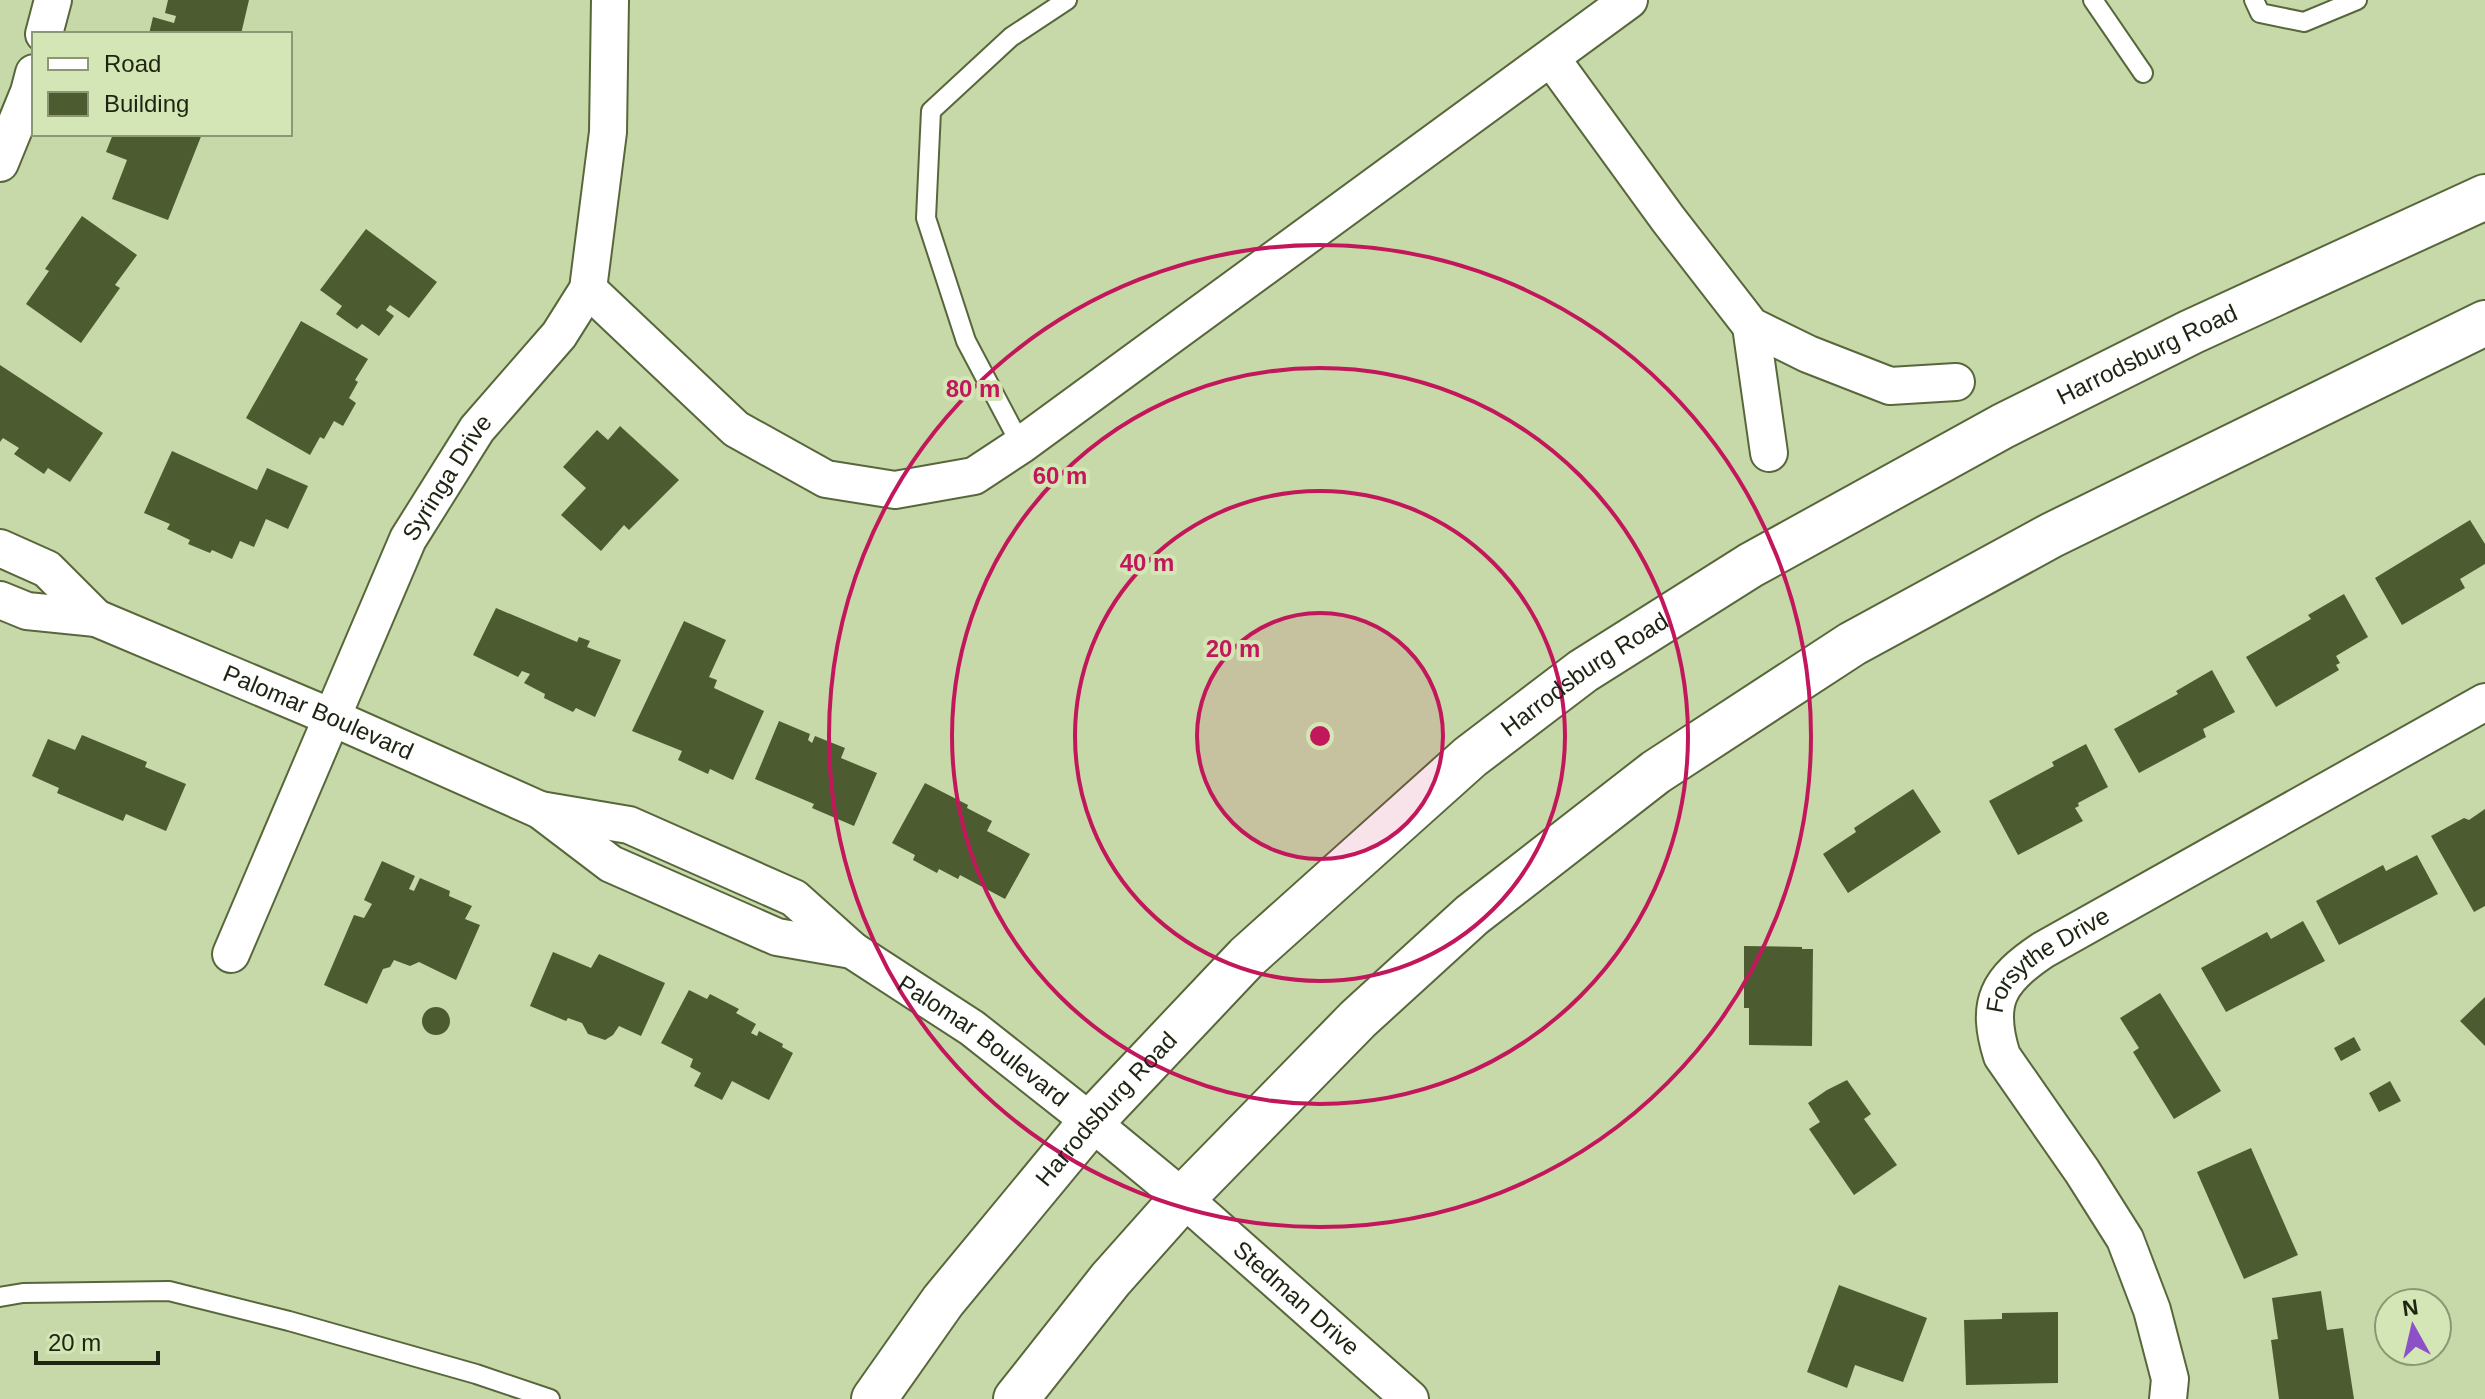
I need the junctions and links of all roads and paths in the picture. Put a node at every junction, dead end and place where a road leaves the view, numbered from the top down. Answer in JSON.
{"nodes":[{"id":1,"x":53,"y":0,"type":"edge"},
{"id":2,"x":610,"y":0,"type":"edge"},
{"id":3,"x":1067,"y":0,"type":"edge"},
{"id":4,"x":1629,"y":0,"type":"edge"},
{"id":5,"x":2093,"y":0,"type":"edge"},
{"id":6,"x":2254,"y":0,"type":"edge"},
{"id":7,"x":2357,"y":0,"type":"edge"},
{"id":8,"x":45,"y":32,"type":"edge"},
{"id":9,"x":1551,"y":58,"type":"junction"},
{"id":10,"x":2143,"y":73,"type":"dead end"},
{"id":11,"x":32,"y":81,"type":"edge"},
{"id":12,"x":0,"y":163,"type":"edge"},
{"id":13,"x":2485,"y":197,"type":"edge"},
{"id":14,"x":588,"y":289,"type":"junction"},
{"id":15,"x":2485,"y":323,"type":"edge"},
{"id":16,"x":1751,"y":326,"type":"junction"},
{"id":17,"x":1956,"y":382,"type":"dead end"},
{"id":18,"x":1021,"y":445,"type":"junction"},
{"id":19,"x":1769,"y":453,"type":"dead end"},
{"id":20,"x":0,"y":548,"type":"edge"},
{"id":21,"x":0,"y":600,"type":"edge"},
{"id":22,"x":96,"y":618,"type":"junction"},
{"id":23,"x":2485,"y":702,"type":"edge"},
{"id":24,"x":331,"y":717,"type":"junction"},
{"id":25,"x":231,"y":954,"type":"dead end"},
{"id":26,"x":1091,"y":1122,"type":"junction"},
{"id":27,"x":1183,"y":1198,"type":"junction"},
{"id":28,"x":0,"y":1297,"type":"edge"},
{"id":29,"x":550,"y":1399,"type":"edge"},
{"id":30,"x":874,"y":1399,"type":"edge"},
{"id":31,"x":1016,"y":1399,"type":"edge"},
{"id":32,"x":1410,"y":1399,"type":"edge"},
{"id":33,"x":2168,"y":1399,"type":"edge"}],
"edges":[{"from":1,"to":8,"type":"street"},
{"from":2,"to":14,"type":"street","name":"Syringa Drive"},
{"from":3,"to":18,"type":"lane"},
{"from":4,"to":9,"type":"street"},
{"from":5,"to":10,"type":"lane"},
{"from":6,"to":7,"type":"lane"},
{"from":9,"to":16,"type":"street"},
{"from":9,"to":18,"type":"street"},
{"from":11,"to":12,"type":"street"},
{"from":13,"to":26,"type":"main road","name":"Harrodsburg Road"},
{"from":14,"to":18,"type":"street"},
{"from":14,"to":24,"type":"street","name":"Syringa Drive"},
{"from":15,"to":27,"type":"main road"},
{"from":16,"to":17,"type":"street"},
{"from":16,"to":19,"type":"street"},
{"from":20,"to":22,"type":"street","name":"Palomar Boulevard"},
{"from":21,"to":22,"type":"street","name":"Palomar Boulevard"},
{"from":22,"to":24,"type":"street","name":"Palomar Boulevard"},
{"from":23,"to":33,"type":"street","name":"Forsythe Drive"},
{"from":24,"to":25,"type":"street","name":"Syringa Drive"},
{"from":24,"to":26,"type":"street","name":"Palomar Boulevard"},
{"from":26,"to":27,"type":"street","name":"Palomar Boulevard"},
{"from":26,"to":30,"type":"main road","name":"Harrodsburg Road"},
{"from":27,"to":31,"type":"main road"},
{"from":27,"to":32,"type":"street","name":"Stedman Drive"},
{"from":28,"to":29,"type":"lane"}]}
